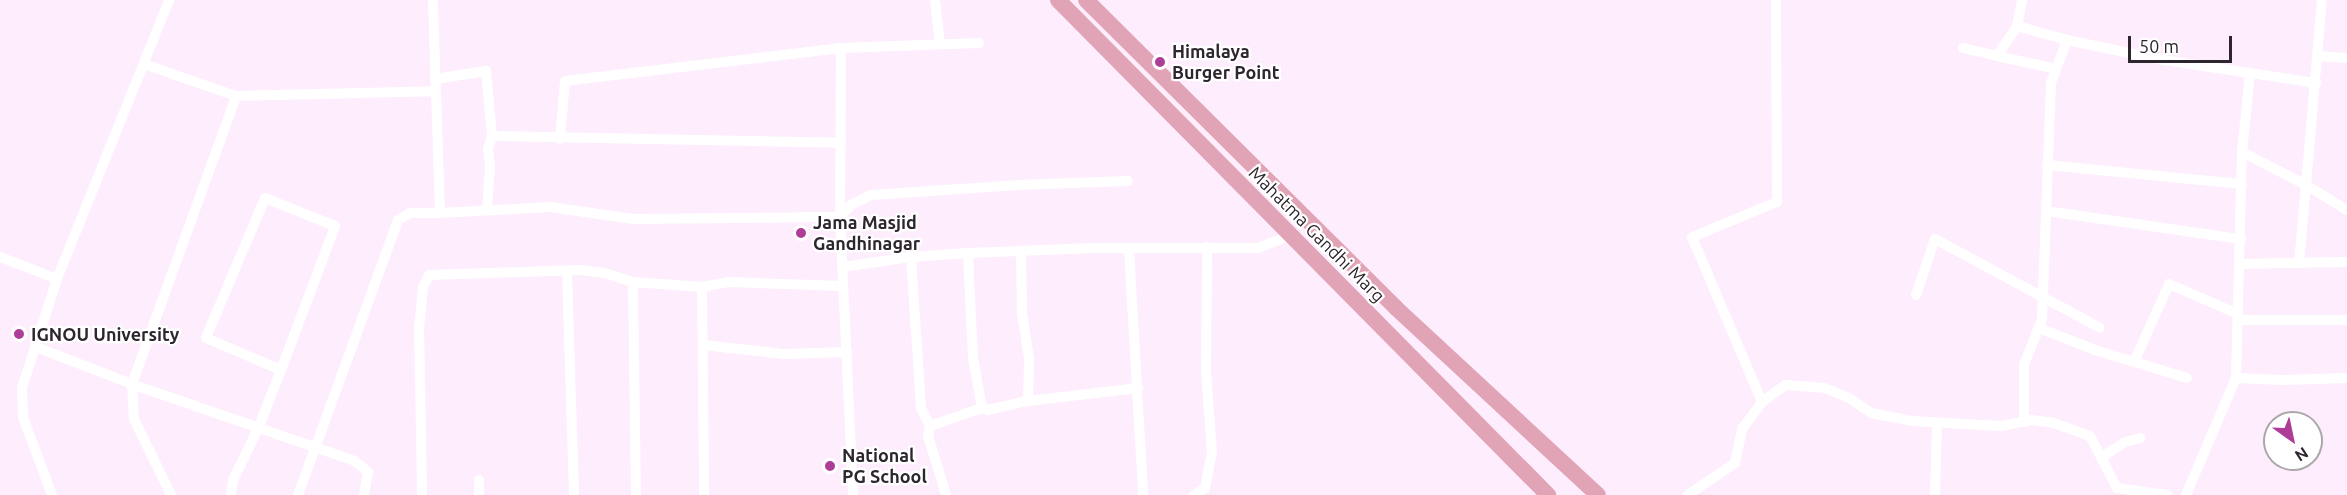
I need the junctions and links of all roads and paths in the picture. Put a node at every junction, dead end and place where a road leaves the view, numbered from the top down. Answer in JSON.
{"nodes":[{"id":1,"x":169,"y":0,"type":"edge"},
{"id":2,"x":433,"y":0,"type":"edge"},
{"id":3,"x":935,"y":0,"type":"edge"},
{"id":4,"x":1058,"y":0,"type":"edge"},
{"id":5,"x":1086,"y":0,"type":"edge"},
{"id":6,"x":1776,"y":0,"type":"edge"},
{"id":7,"x":2022,"y":0,"type":"edge"},
{"id":8,"x":2322,"y":0,"type":"edge"},
{"id":9,"x":2017,"y":26,"type":"junction"},
{"id":10,"x":2067,"y":40,"type":"junction"},
{"id":11,"x":979,"y":43,"type":"dead end"},
{"id":12,"x":940,"y":44,"type":"junction"},
{"id":13,"x":841,"y":48,"type":"junction"},
{"id":14,"x":1963,"y":48,"type":"dead end"},
{"id":15,"x":1997,"y":56,"type":"junction"},
{"id":16,"x":2319,"y":56,"type":"junction"},
{"id":17,"x":2347,"y":58,"type":"edge"},
{"id":18,"x":144,"y":64,"type":"junction"},
{"id":19,"x":2056,"y":69,"type":"junction"},
{"id":20,"x":2250,"y":73,"type":"junction"},
{"id":21,"x":2316,"y":83,"type":"junction"},
{"id":22,"x":435,"y":85,"type":"junction"},
{"id":23,"x":236,"y":96,"type":"junction"},
{"id":24,"x":492,"y":136,"type":"junction"},
{"id":25,"x":560,"y":139,"type":"junction"},
{"id":26,"x":841,"y":143,"type":"junction"},
{"id":27,"x":2242,"y":152,"type":"junction"},
{"id":28,"x":2047,"y":165,"type":"junction"},
{"id":29,"x":1128,"y":181,"type":"dead end"},
{"id":30,"x":2242,"y":184,"type":"junction"},
{"id":31,"x":2306,"y":185,"type":"junction"},
{"id":32,"x":487,"y":210,"type":"junction"},
{"id":33,"x":2347,"y":210,"type":"edge"},
{"id":34,"x":2053,"y":212,"type":"dead end"},
{"id":35,"x":440,"y":213,"type":"junction"},
{"id":36,"x":840,"y":217,"type":"junction"},
{"id":37,"x":1290,"y":236,"type":"junction"},
{"id":38,"x":2241,"y":239,"type":"junction"},
{"id":39,"x":1208,"y":247,"type":"junction"},
{"id":40,"x":1129,"y":249,"type":"junction"},
{"id":41,"x":1021,"y":252,"type":"junction"},
{"id":42,"x":968,"y":253,"type":"junction"},
{"id":43,"x":0,"y":257,"type":"edge"},
{"id":44,"x":911,"y":257,"type":"junction"},
{"id":45,"x":2347,"y":262,"type":"edge"},
{"id":46,"x":2299,"y":263,"type":"junction"},
{"id":47,"x":2240,"y":264,"type":"junction"},
{"id":48,"x":843,"y":267,"type":"junction"},
{"id":49,"x":567,"y":272,"type":"junction"},
{"id":50,"x":57,"y":279,"type":"junction"},
{"id":51,"x":633,"y":282,"type":"junction"},
{"id":52,"x":843,"y":286,"type":"junction"},
{"id":53,"x":702,"y":287,"type":"junction"},
{"id":54,"x":1916,"y":294,"type":"dead end"},
{"id":55,"x":2042,"y":295,"type":"junction"},
{"id":56,"x":2238,"y":317,"type":"junction"},
{"id":57,"x":2347,"y":320,"type":"edge"},
{"id":58,"x":2039,"y":328,"type":"junction"},
{"id":59,"x":2100,"y":328,"type":"dead end"},
{"id":60,"x":703,"y":345,"type":"junction"},
{"id":61,"x":36,"y":347,"type":"junction"},
{"id":62,"x":847,"y":352,"type":"junction"},
{"id":63,"x":2134,"y":362,"type":"junction"},
{"id":64,"x":281,"y":370,"type":"junction"},
{"id":65,"x":2187,"y":378,"type":"dead end"},
{"id":66,"x":2236,"y":378,"type":"junction"},
{"id":67,"x":2347,"y":378,"type":"edge"},
{"id":68,"x":132,"y":384,"type":"junction"},
{"id":69,"x":1138,"y":388,"type":"junction"},
{"id":70,"x":1028,"y":401,"type":"junction"},
{"id":71,"x":1762,"y":402,"type":"junction"},
{"id":72,"x":982,"y":408,"type":"junction"},
{"id":73,"x":2024,"y":422,"type":"junction"},
{"id":74,"x":1937,"y":423,"type":"junction"},
{"id":75,"x":930,"y":426,"type":"junction"},
{"id":76,"x":258,"y":429,"type":"junction"},
{"id":77,"x":2141,"y":438,"type":"dead end"},
{"id":78,"x":315,"y":449,"type":"junction"},
{"id":79,"x":2102,"y":457,"type":"junction"},
{"id":80,"x":479,"y":480,"type":"dead end"},
{"id":81,"x":52,"y":495,"type":"edge"},
{"id":82,"x":171,"y":495,"type":"edge"},
{"id":83,"x":231,"y":495,"type":"edge"},
{"id":84,"x":298,"y":495,"type":"edge"},
{"id":85,"x":364,"y":495,"type":"edge"},
{"id":86,"x":422,"y":495,"type":"edge"},
{"id":87,"x":479,"y":495,"type":"edge"},
{"id":88,"x":573,"y":495,"type":"edge"},
{"id":89,"x":636,"y":495,"type":"edge"},
{"id":90,"x":705,"y":495,"type":"edge"},
{"id":91,"x":854,"y":495,"type":"edge"},
{"id":92,"x":946,"y":495,"type":"edge"},
{"id":93,"x":1143,"y":495,"type":"edge"},
{"id":94,"x":1194,"y":495,"type":"edge"},
{"id":95,"x":1548,"y":495,"type":"edge"},
{"id":96,"x":1598,"y":495,"type":"edge"},
{"id":97,"x":1688,"y":495,"type":"edge"},
{"id":98,"x":1935,"y":495,"type":"edge"},
{"id":99,"x":2168,"y":495,"type":"edge"},
{"id":100,"x":2186,"y":495,"type":"edge"}],
"edges":[{"from":1,"to":18,"type":"street"},
{"from":2,"to":22,"type":"street"},
{"from":3,"to":12,"type":"street"},
{"from":4,"to":37,"type":"main road","name":"Mahatma Gandhi Marg"},
{"from":5,"to":96,"type":"main road"},
{"from":6,"to":71,"type":"street"},
{"from":7,"to":9,"type":"street"},
{"from":8,"to":16,"type":"street"},
{"from":9,"to":10,"type":"street"},
{"from":9,"to":15,"type":"street"},
{"from":10,"to":19,"type":"street"},
{"from":10,"to":20,"type":"street"},
{"from":11,"to":12,"type":"street"},
{"from":12,"to":13,"type":"street"},
{"from":13,"to":25,"type":"street"},
{"from":13,"to":26,"type":"street"},
{"from":14,"to":15,"type":"street"},
{"from":15,"to":19,"type":"street"},
{"from":16,"to":17,"type":"street"},
{"from":16,"to":21,"type":"street"},
{"from":18,"to":23,"type":"street"},
{"from":18,"to":50,"type":"street"},
{"from":19,"to":28,"type":"street"},
{"from":20,"to":21,"type":"street"},
{"from":20,"to":27,"type":"street"},
{"from":21,"to":31,"type":"street"},
{"from":22,"to":23,"type":"street"},
{"from":22,"to":24,"type":"street"},
{"from":22,"to":35,"type":"street"},
{"from":23,"to":68,"type":"street"},
{"from":24,"to":25,"type":"street"},
{"from":24,"to":32,"type":"street"},
{"from":25,"to":26,"type":"street"},
{"from":26,"to":36,"type":"street"},
{"from":27,"to":30,"type":"street"},
{"from":27,"to":31,"type":"street"},
{"from":28,"to":30,"type":"street"},
{"from":28,"to":55,"type":"street"},
{"from":29,"to":36,"type":"street"},
{"from":30,"to":38,"type":"street"},
{"from":31,"to":33,"type":"street"},
{"from":31,"to":46,"type":"street"},
{"from":32,"to":35,"type":"street"},
{"from":32,"to":36,"type":"street"},
{"from":34,"to":38,"type":"street"},
{"from":35,"to":78,"type":"street"},
{"from":36,"to":48,"type":"street"},
{"from":37,"to":39,"type":"street"},
{"from":37,"to":95,"type":"main road","name":"Mahatma Gandhi Marg"},
{"from":38,"to":47,"type":"street"},
{"from":39,"to":40,"type":"street"},
{"from":39,"to":94,"type":"street"},
{"from":40,"to":41,"type":"street"},
{"from":40,"to":69,"type":"street"},
{"from":41,"to":42,"type":"street"},
{"from":41,"to":70,"type":"street"},
{"from":42,"to":44,"type":"street"},
{"from":42,"to":72,"type":"street"},
{"from":43,"to":50,"type":"street"},
{"from":44,"to":48,"type":"street"},
{"from":44,"to":75,"type":"street"},
{"from":45,"to":46,"type":"street"},
{"from":46,"to":47,"type":"street"},
{"from":47,"to":56,"type":"street"},
{"from":48,"to":52,"type":"street"},
{"from":49,"to":51,"type":"street"},
{"from":49,"to":86,"type":"street"},
{"from":49,"to":88,"type":"street"},
{"from":50,"to":61,"type":"street"},
{"from":51,"to":53,"type":"street"},
{"from":51,"to":89,"type":"street"},
{"from":52,"to":53,"type":"street"},
{"from":52,"to":62,"type":"street"},
{"from":53,"to":60,"type":"street"},
{"from":54,"to":55,"type":"street"},
{"from":55,"to":58,"type":"street"},
{"from":55,"to":59,"type":"street"},
{"from":56,"to":57,"type":"street"},
{"from":56,"to":63,"type":"street"},
{"from":56,"to":66,"type":"street"},
{"from":58,"to":63,"type":"street"},
{"from":58,"to":73,"type":"street"},
{"from":60,"to":62,"type":"street"},
{"from":60,"to":90,"type":"street"},
{"from":61,"to":68,"type":"street"},
{"from":61,"to":81,"type":"street"},
{"from":62,"to":91,"type":"street"},
{"from":63,"to":65,"type":"street"},
{"from":64,"to":64,"type":"street"},
{"from":64,"to":76,"type":"street"},
{"from":66,"to":67,"type":"street"},
{"from":66,"to":100,"type":"street"},
{"from":68,"to":76,"type":"street"},
{"from":68,"to":82,"type":"street"},
{"from":69,"to":70,"type":"street"},
{"from":69,"to":93,"type":"street"},
{"from":70,"to":72,"type":"street"},
{"from":71,"to":74,"type":"street"},
{"from":71,"to":97,"type":"street"},
{"from":72,"to":75,"type":"street"},
{"from":73,"to":74,"type":"street"},
{"from":73,"to":79,"type":"street"},
{"from":74,"to":98,"type":"street"},
{"from":75,"to":92,"type":"street"},
{"from":76,"to":78,"type":"street"},
{"from":76,"to":83,"type":"street"},
{"from":77,"to":79,"type":"street"},
{"from":78,"to":84,"type":"street"},
{"from":78,"to":85,"type":"street"},
{"from":79,"to":99,"type":"street"},
{"from":80,"to":87,"type":"street"}]}
